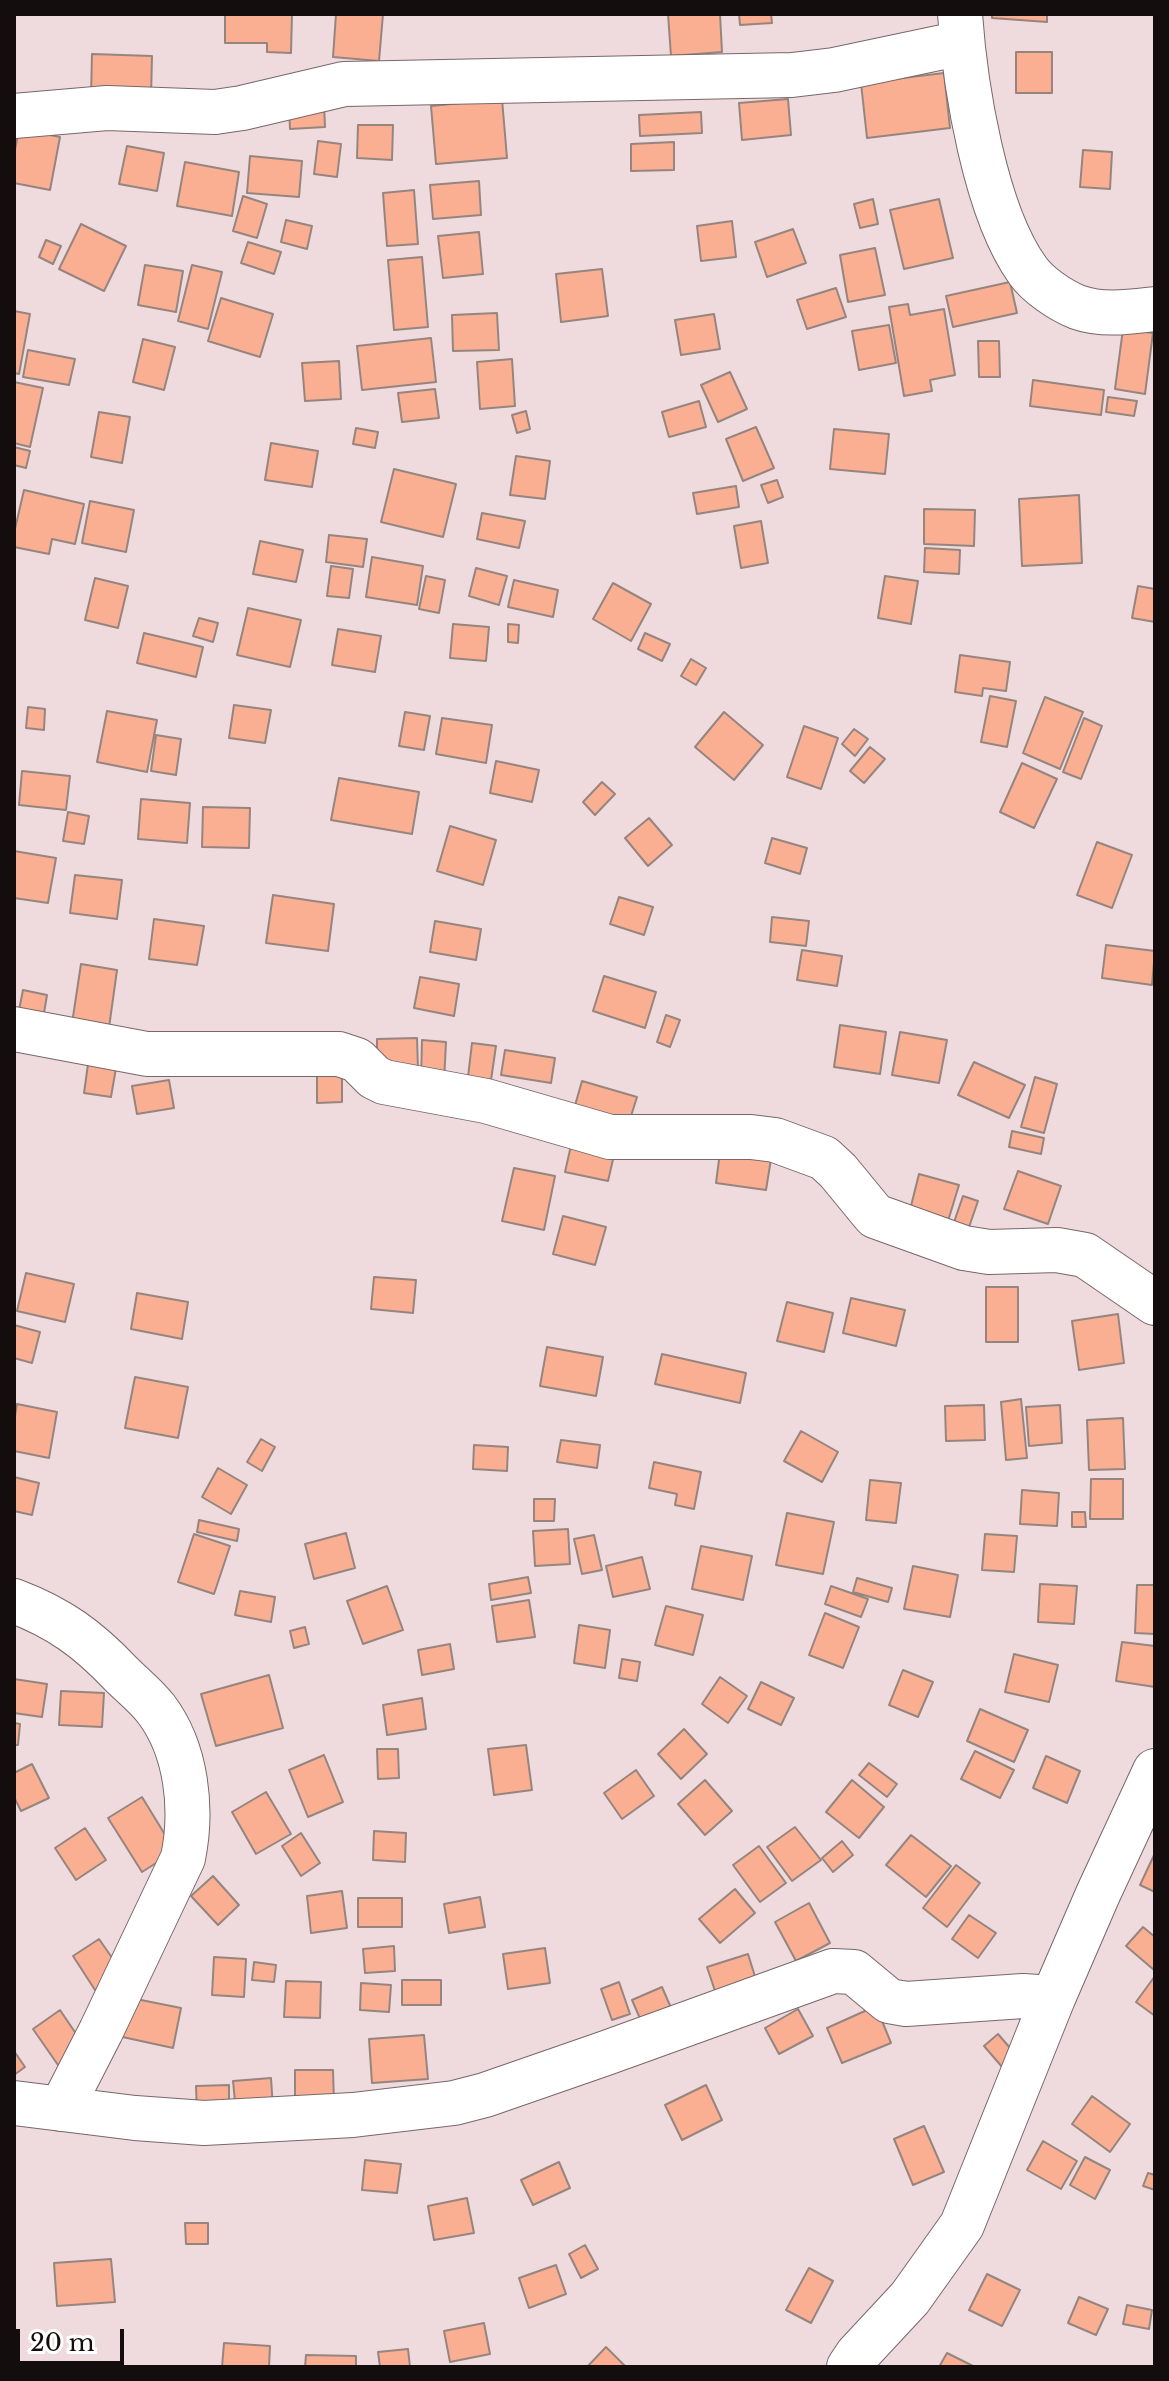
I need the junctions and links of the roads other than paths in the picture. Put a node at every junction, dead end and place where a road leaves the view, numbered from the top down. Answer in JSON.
{"nodes":[{"id":1,"x":961,"y":28,"type":"edge"},
{"id":2,"x":14,"y":116,"type":"edge"},
{"id":3,"x":1155,"y":309,"type":"edge"},
{"id":4,"x":14,"y":1029,"type":"edge"},
{"id":5,"x":1155,"y":1303,"type":"edge"},
{"id":6,"x":14,"y":1601,"type":"edge"},
{"id":7,"x":1155,"y":1771,"type":"edge"},
{"id":8,"x":1053,"y":1998,"type":"junction"},
{"id":9,"x":14,"y":2103,"type":"edge"},
{"id":10,"x":61,"y":2109,"type":"junction"},
{"id":11,"x":849,"y":2367,"type":"edge"}],
"edges":[{"from":1,"to":2,"type":"street"},
{"from":1,"to":3,"type":"street"},
{"from":4,"to":5,"type":"street"},
{"from":6,"to":10,"type":"street"},
{"from":7,"to":8,"type":"street"},
{"from":8,"to":10,"type":"street"},
{"from":8,"to":11,"type":"street"},
{"from":9,"to":10,"type":"street"}]}
